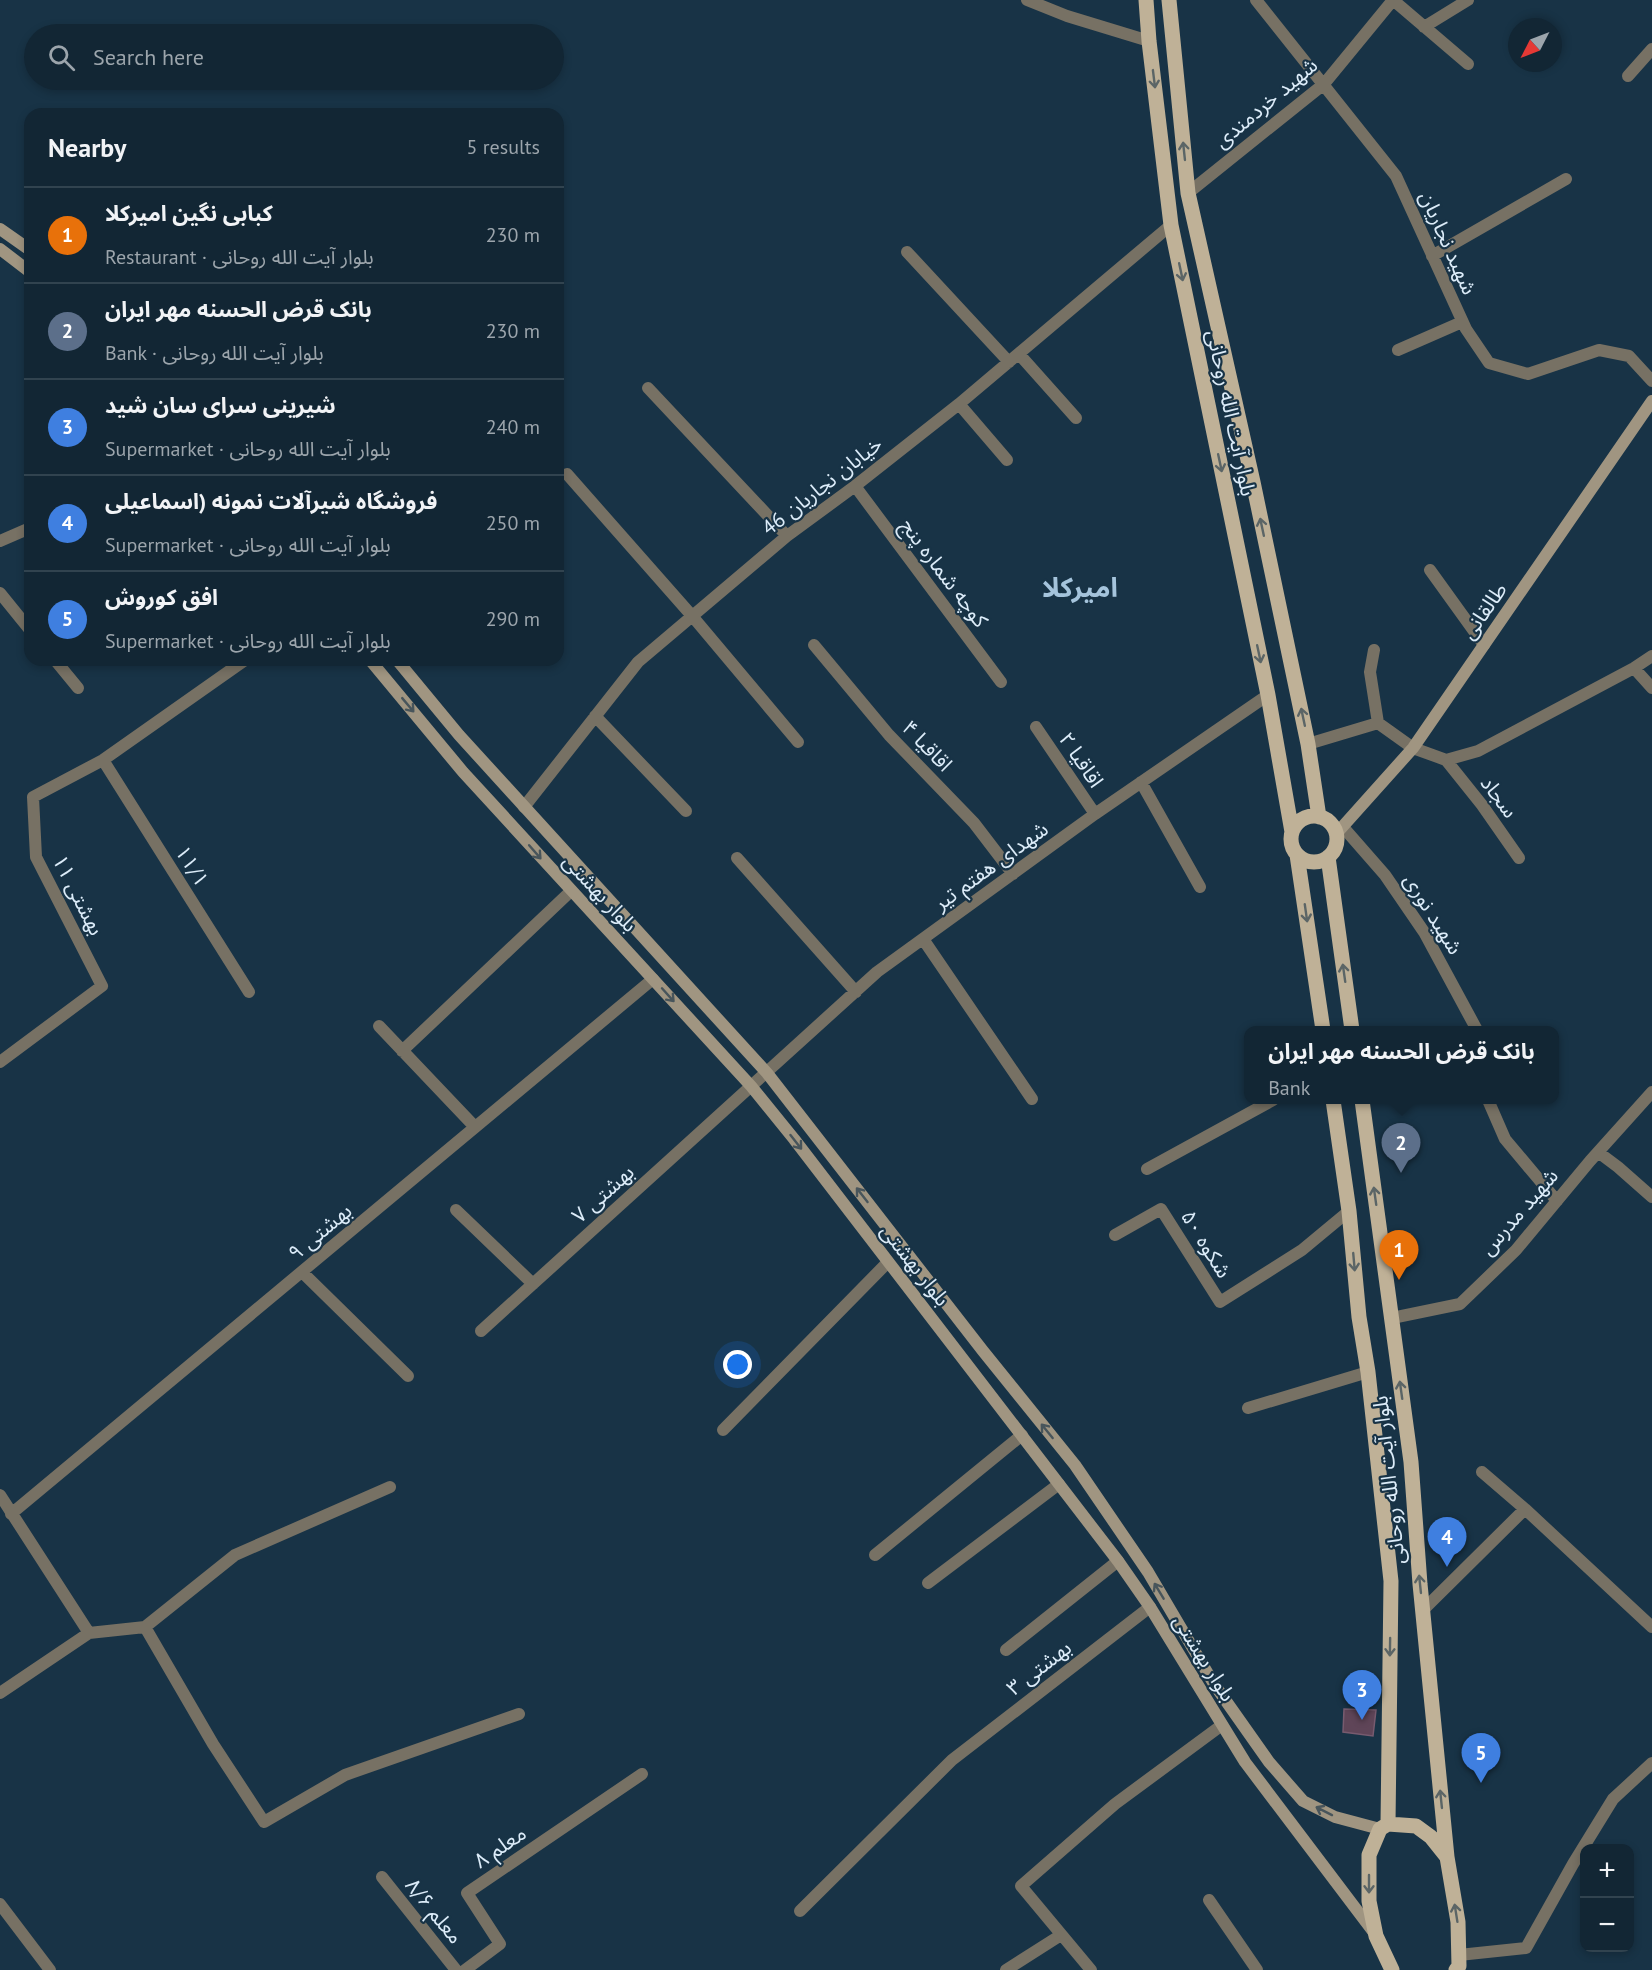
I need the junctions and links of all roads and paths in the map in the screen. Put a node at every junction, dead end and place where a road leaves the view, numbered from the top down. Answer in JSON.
{"nodes":[{"id":1,"x":1027,"y":0,"type":"edge"},
{"id":2,"x":1146,"y":0,"type":"edge"},
{"id":3,"x":1169,"y":0,"type":"edge"},
{"id":4,"x":1256,"y":0,"type":"edge"},
{"id":5,"x":1468,"y":0,"type":"edge"},
{"id":6,"x":1424,"y":27,"type":"junction"},
{"id":7,"x":1149,"y":41,"type":"junction"},
{"id":8,"x":1652,"y":49,"type":"edge"},
{"id":9,"x":1467,"y":64,"type":"dead end"},
{"id":10,"x":1628,"y":76,"type":"dead end"},
{"id":11,"x":1324,"y":84,"type":"junction"},
{"id":12,"x":1566,"y":179,"type":"dead end"},
{"id":13,"x":1188,"y":193,"type":"junction"},
{"id":14,"x":1171,"y":225,"type":"junction"},
{"id":15,"x":0,"y":230,"type":"edge"},
{"id":16,"x":24,"y":246,"type":"edge"},
{"id":17,"x":0,"y":249,"type":"edge"},
{"id":18,"x":907,"y":252,"type":"dead end"},
{"id":19,"x":1432,"y":256,"type":"junction"},
{"id":20,"x":24,"y":267,"type":"edge"},
{"id":21,"x":1462,"y":322,"type":"junction"},
{"id":22,"x":1398,"y":350,"type":"dead end"},
{"id":23,"x":1014,"y":358,"type":"junction"},
{"id":24,"x":1652,"y":381,"type":"edge"},
{"id":25,"x":648,"y":388,"type":"dead end"},
{"id":26,"x":1652,"y":401,"type":"edge"},
{"id":27,"x":959,"y":404,"type":"junction"},
{"id":28,"x":1076,"y":418,"type":"dead end"},
{"id":29,"x":1007,"y":460,"type":"dead end"},
{"id":30,"x":567,"y":474,"type":"dead end"},
{"id":31,"x":855,"y":486,"type":"junction"},
{"id":32,"x":24,"y":531,"type":"edge"},
{"id":33,"x":787,"y":536,"type":"junction"},
{"id":34,"x":0,"y":541,"type":"edge"},
{"id":35,"x":1430,"y":570,"type":"dead end"},
{"id":36,"x":0,"y":593,"type":"edge"},
{"id":37,"x":693,"y":616,"type":"junction"},
{"id":38,"x":24,"y":623,"type":"edge"},
{"id":39,"x":814,"y":645,"type":"dead end"},
{"id":40,"x":1484,"y":645,"type":"junction"},
{"id":41,"x":1374,"y":650,"type":"dead end"},
{"id":42,"x":1652,"y":656,"type":"edge"},
{"id":43,"x":60,"y":666,"type":"edge"},
{"id":44,"x":236,"y":666,"type":"edge"},
{"id":45,"x":375,"y":666,"type":"edge"},
{"id":46,"x":402,"y":666,"type":"edge"},
{"id":47,"x":1634,"y":668,"type":"junction"},
{"id":48,"x":1001,"y":682,"type":"dead end"},
{"id":49,"x":78,"y":688,"type":"dead end"},
{"id":50,"x":1652,"y":688,"type":"edge"},
{"id":51,"x":1268,"y":695,"type":"junction"},
{"id":52,"x":596,"y":716,"type":"junction"},
{"id":53,"x":1378,"y":723,"type":"junction"},
{"id":54,"x":1036,"y":727,"type":"dead end"},
{"id":55,"x":798,"y":742,"type":"dead end"},
{"id":56,"x":1308,"y":744,"type":"junction"},
{"id":57,"x":1413,"y":748,"type":"junction"},
{"id":58,"x":103,"y":760,"type":"junction"},
{"id":59,"x":1446,"y":760,"type":"junction"},
{"id":60,"x":1141,"y":782,"type":"junction"},
{"id":61,"x":524,"y":807,"type":"junction"},
{"id":62,"x":686,"y":811,"type":"dead end"},
{"id":63,"x":1095,"y":814,"type":"junction"},
{"id":64,"x":1319,"y":816,"type":"junction"},
{"id":65,"x":509,"y":822,"type":"junction"},
{"id":66,"x":1339,"y":831,"type":"junction"},
{"id":67,"x":1292,"y":832,"type":"junction"},
{"id":68,"x":1297,"y":855,"type":"junction"},
{"id":69,"x":1328,"y":857,"type":"junction"},
{"id":70,"x":736,"y":858,"type":"dead end"},
{"id":71,"x":1519,"y":858,"type":"dead end"},
{"id":72,"x":1012,"y":874,"type":"junction"},
{"id":73,"x":1200,"y":887,"type":"dead end"},
{"id":74,"x":571,"y":891,"type":"junction"},
{"id":75,"x":923,"y":939,"type":"junction"},
{"id":76,"x":654,"y":979,"type":"junction"},
{"id":77,"x":249,"y":992,"type":"dead end"},
{"id":78,"x":856,"y":992,"type":"junction"},
{"id":79,"x":379,"y":1026,"type":"dead end"},
{"id":80,"x":1322,"y":1026,"type":"edge"},
{"id":81,"x":1351,"y":1026,"type":"edge"},
{"id":82,"x":1475,"y":1026,"type":"edge"},
{"id":83,"x":402,"y":1051,"type":"junction"},
{"id":84,"x":0,"y":1062,"type":"edge"},
{"id":85,"x":767,"y":1073,"type":"junction"},
{"id":86,"x":751,"y":1086,"type":"junction"},
{"id":87,"x":1652,"y":1092,"type":"edge"},
{"id":88,"x":1032,"y":1099,"type":"dead end"},
{"id":89,"x":1266,"y":1104,"type":"edge"},
{"id":90,"x":1334,"y":1104,"type":"edge"},
{"id":91,"x":1363,"y":1104,"type":"edge"},
{"id":92,"x":1490,"y":1104,"type":"edge"},
{"id":93,"x":476,"y":1127,"type":"junction"},
{"id":94,"x":1598,"y":1152,"type":"junction"},
{"id":95,"x":1147,"y":1169,"type":"dead end"},
{"id":96,"x":1652,"y":1197,"type":"edge"},
{"id":97,"x":1557,"y":1201,"type":"junction"},
{"id":98,"x":456,"y":1210,"type":"dead end"},
{"id":99,"x":1349,"y":1211,"type":"junction"},
{"id":100,"x":1115,"y":1234,"type":"dead end"},
{"id":101,"x":888,"y":1262,"type":"junction"},
{"id":102,"x":302,"y":1272,"type":"junction"},
{"id":103,"x":533,"y":1284,"type":"junction"},
{"id":104,"x":955,"y":1315,"type":"junction"},
{"id":105,"x":1392,"y":1318,"type":"junction"},
{"id":106,"x":939,"y":1328,"type":"junction"},
{"id":107,"x":481,"y":1331,"type":"dead end"},
{"id":108,"x":1368,"y":1372,"type":"junction"},
{"id":109,"x":408,"y":1376,"type":"dead end"},
{"id":110,"x":1248,"y":1408,"type":"dead end"},
{"id":111,"x":723,"y":1430,"type":"dead end"},
{"id":112,"x":1022,"y":1436,"type":"junction"},
{"id":113,"x":1482,"y":1473,"type":"dead end"},
{"id":114,"x":1059,"y":1484,"type":"junction"},
{"id":115,"x":390,"y":1487,"type":"dead end"},
{"id":116,"x":0,"y":1495,"type":"edge"},
{"id":117,"x":1525,"y":1509,"type":"junction"},
{"id":118,"x":11,"y":1514,"type":"junction"},
{"id":119,"x":874,"y":1555,"type":"dead end"},
{"id":120,"x":1118,"y":1561,"type":"junction"},
{"id":121,"x":928,"y":1583,"type":"dead end"},
{"id":122,"x":1150,"y":1607,"type":"junction"},
{"id":123,"x":1423,"y":1610,"type":"junction"},
{"id":124,"x":145,"y":1627,"type":"junction"},
{"id":125,"x":1652,"y":1627,"type":"edge"},
{"id":126,"x":89,"y":1633,"type":"junction"},
{"id":127,"x":1192,"y":1646,"type":"junction"},
{"id":128,"x":1006,"y":1650,"type":"dead end"},
{"id":129,"x":1179,"y":1655,"type":"junction"},
{"id":130,"x":0,"y":1693,"type":"edge"},
{"id":131,"x":519,"y":1714,"type":"dead end"},
{"id":132,"x":1222,"y":1725,"type":"junction"},
{"id":133,"x":1652,"y":1763,"type":"edge"},
{"id":134,"x":642,"y":1774,"type":"dead end"},
{"id":135,"x":1384,"y":1826,"type":"junction"},
{"id":136,"x":1447,"y":1857,"type":"junction"},
{"id":137,"x":382,"y":1877,"type":"dead end"},
{"id":138,"x":1209,"y":1900,"type":"dead end"},
{"id":139,"x":0,"y":1904,"type":"edge"},
{"id":140,"x":800,"y":1911,"type":"dead end"},
{"id":141,"x":1061,"y":1935,"type":"junction"},
{"id":142,"x":1376,"y":1936,"type":"junction"},
{"id":143,"x":1458,"y":1965,"type":"edge"},
{"id":144,"x":50,"y":1970,"type":"edge"},
{"id":145,"x":456,"y":1970,"type":"edge"},
{"id":146,"x":465,"y":1970,"type":"edge"},
{"id":147,"x":1006,"y":1970,"type":"edge"},
{"id":148,"x":1091,"y":1970,"type":"edge"},
{"id":149,"x":1257,"y":1970,"type":"edge"},
{"id":150,"x":1392,"y":1970,"type":"edge"}],
"edges":[{"from":1,"to":7,"type":"street"},
{"from":2,"to":7,"type":"main road","name":"بلوار آیت الله روحانی"},
{"from":13,"to":3,"type":"main road","name":"بلوار آیت الله روحانی","one_way":true},
{"from":4,"to":11,"type":"street","name":"شهید نجاریان"},
{"from":5,"to":6,"type":"street"},
{"from":6,"to":9,"type":"street","name":"شهید خردمندی"},
{"from":6,"to":11,"type":"street","name":"شهید خردمندی"},
{"from":7,"to":14,"type":"main road","name":"بلوار آیت الله روحانی","one_way":true},
{"from":8,"to":10,"type":"street"},
{"from":11,"to":13,"type":"street","name":"شهید خردمندی"},
{"from":11,"to":19,"type":"street","name":"شهید نجاریان"},
{"from":12,"to":19,"type":"street"},
{"from":56,"to":13,"type":"main road","name":"بلوار آیت الله روحانی","one_way":true},
{"from":14,"to":23,"type":"street","name":"خیابان نجاریان 46"},
{"from":14,"to":51,"type":"main road","name":"بلوار آیت الله روحانی","one_way":true},
{"from":15,"to":16,"type":"main road"},
{"from":17,"to":20,"type":"main road"},
{"from":18,"to":23,"type":"street"},
{"from":19,"to":21,"type":"street","name":"شهید نجاریان"},
{"from":21,"to":22,"type":"street"},
{"from":21,"to":24,"type":"street","name":"شهید نجاریان"},
{"from":23,"to":27,"type":"street","name":"خیابان نجاریان 46"},
{"from":23,"to":28,"type":"street"},
{"from":25,"to":33,"type":"street"},
{"from":26,"to":40,"type":"main road","name":"طالقانی"},
{"from":27,"to":29,"type":"street"},
{"from":27,"to":31,"type":"street","name":"خیابان نجاریان 46"},
{"from":30,"to":37,"type":"street"},
{"from":31,"to":33,"type":"street","name":"خیابان نجاریان 46"},
{"from":31,"to":48,"type":"street","name":"کوچه شماره پنج"},
{"from":32,"to":34,"type":"street"},
{"from":33,"to":37,"type":"street","name":"خیابان نجاریان 46"},
{"from":35,"to":40,"type":"street"},
{"from":36,"to":38,"type":"street"},
{"from":37,"to":52,"type":"street","name":"خیابان نجاریان 46"},
{"from":37,"to":55,"type":"street"},
{"from":39,"to":72,"type":"street","name":"اقاقیا ۴"},
{"from":40,"to":57,"type":"main road","name":"طالقانی"},
{"from":41,"to":53,"type":"street"},
{"from":42,"to":47,"type":"street"},
{"from":43,"to":49,"type":"street"},
{"from":44,"to":58,"type":"street","name":"بهشتی ۱۱"},
{"from":45,"to":65,"type":"main road","name":"بلوار بهشتی","one_way":true},
{"from":46,"to":61,"type":"main road","name":"بلوار بهشتی"},
{"from":47,"to":50,"type":"street"},
{"from":47,"to":59,"type":"street"},
{"from":51,"to":60,"type":"street","name":"شهدای هفتم تیر"},
{"from":51,"to":67,"type":"main road","name":"بلوار آیت الله روحانی"},
{"from":52,"to":61,"type":"street","name":"خیابان نجاریان 46"},
{"from":52,"to":62,"type":"street"},
{"from":53,"to":56,"type":"street"},
{"from":53,"to":57,"type":"street"},
{"from":54,"to":63,"type":"street","name":"اقاقیا ۲"},
{"from":56,"to":64,"type":"main road","name":"بلوار آیت الله روحانی"},
{"from":57,"to":59,"type":"street"},
{"from":57,"to":66,"type":"main road","name":"طالقانی"},
{"from":58,"to":77,"type":"street","name":"۱۱/۱"},
{"from":58,"to":84,"type":"street","name":"بهشتی ۱۱"},
{"from":59,"to":71,"type":"street","name":"سجاد"},
{"from":60,"to":63,"type":"street","name":"شهدای هفتم تیر"},
{"from":60,"to":73,"type":"street"},
{"from":61,"to":65,"type":"main road"},
{"from":61,"to":85,"type":"main road","name":"بلوار بهشتی"},
{"from":63,"to":72,"type":"street","name":"شهدای هفتم تیر"},
{"from":64,"to":66,"type":"main road"},
{"from":64,"to":67,"type":"main road"},
{"from":65,"to":74,"type":"main road","name":"بلوار بهشتی","one_way":true},
{"from":66,"to":69,"type":"main road"},
{"from":66,"to":82,"type":"street","name":"شهید نوری"},
{"from":67,"to":68,"type":"main road"},
{"from":68,"to":69,"type":"main road"},
{"from":68,"to":80,"type":"main road","one_way":true},
{"from":81,"to":69,"type":"main road","one_way":true},
{"from":70,"to":78,"type":"street"},
{"from":72,"to":75,"type":"street","name":"شهدای هفتم تیر"},
{"from":74,"to":76,"type":"main road","name":"بلوار بهشتی"},
{"from":74,"to":83,"type":"street"},
{"from":75,"to":78,"type":"street","name":"شهدای هفتم تیر"},
{"from":75,"to":88,"type":"street"},
{"from":76,"to":86,"type":"main road","name":"بلوار بهشتی","one_way":true},
{"from":76,"to":93,"type":"street","name":"بهشتی ۹"},
{"from":78,"to":85,"type":"street","name":"شهدای هفتم تیر"},
{"from":79,"to":83,"type":"street"},
{"from":83,"to":93,"type":"street"},
{"from":85,"to":86,"type":"street","name":"شهدای هفتم تیر"},
{"from":104,"to":85,"type":"main road","name":"بلوار بهشتی","one_way":true},
{"from":86,"to":101,"type":"main road","name":"بلوار بهشتی","one_way":true},
{"from":86,"to":103,"type":"street","name":"بهشتی ۷"},
{"from":87,"to":94,"type":"street","name":"شهید مدرس"},
{"from":89,"to":95,"type":"street"},
{"from":90,"to":99,"type":"main road","name":"بلوار آیت الله روحانی"},
{"from":105,"to":91,"type":"main road","name":"بلوار آیت الله روحانی","one_way":true},
{"from":92,"to":97,"type":"street"},
{"from":93,"to":102,"type":"street","name":"بهشتی ۹"},
{"from":94,"to":96,"type":"street"},
{"from":94,"to":97,"type":"street","name":"شهید مدرس"},
{"from":97,"to":105,"type":"street","name":"شهید مدرس"},
{"from":98,"to":103,"type":"street"},
{"from":99,"to":100,"type":"street","name":"شکوه ۵۰"},
{"from":99,"to":108,"type":"main road","name":"بلوار آیت الله روحانی","one_way":true},
{"from":101,"to":106,"type":"main road","name":"بلوار بهشتی"},
{"from":101,"to":111,"type":"street"},
{"from":102,"to":109,"type":"street"},
{"from":102,"to":118,"type":"street","name":"بهشتی ۹"},
{"from":103,"to":107,"type":"street","name":"بهشتی ۷"},
{"from":104,"to":106,"type":"main road"},
{"from":127,"to":104,"type":"main road","name":"بلوار بهشتی","one_way":true},
{"from":123,"to":105,"type":"main road","name":"بلوار آیت الله روحانی","one_way":true},
{"from":106,"to":112,"type":"main road","name":"بلوار بهشتی"},
{"from":108,"to":110,"type":"street"},
{"from":108,"to":135,"type":"main road","name":"بلوار آیت الله روحانی","one_way":true},
{"from":112,"to":114,"type":"main road","name":"بلوار بهشتی"},
{"from":112,"to":119,"type":"street"},
{"from":113,"to":117,"type":"street"},
{"from":114,"to":120,"type":"main road","name":"بلوار بهشتی"},
{"from":114,"to":121,"type":"street"},
{"from":115,"to":124,"type":"street"},
{"from":116,"to":118,"type":"street"},
{"from":117,"to":123,"type":"street"},
{"from":117,"to":125,"type":"street"},
{"from":118,"to":126,"type":"street"},
{"from":120,"to":122,"type":"main road","name":"بلوار بهشتی"},
{"from":120,"to":128,"type":"street"},
{"from":122,"to":129,"type":"main road","name":"بلوار بهشتی"},
{"from":122,"to":140,"type":"street","name":"بهشتی ۳"},
{"from":136,"to":123,"type":"main road","name":"بلوار آیت الله روحانی","one_way":true},
{"from":124,"to":126,"type":"street"},
{"from":124,"to":131,"type":"street"},
{"from":126,"to":130,"type":"street"},
{"from":127,"to":129,"type":"main road"},
{"from":135,"to":127,"type":"main road","name":"بلوار بهشتی","one_way":true},
{"from":129,"to":132,"type":"main road","name":"بلوار بهشتی"},
{"from":132,"to":141,"type":"street"},
{"from":132,"to":142,"type":"main road","name":"بلوار بهشتی"},
{"from":133,"to":143,"type":"street"},
{"from":134,"to":146,"type":"street","name":"معلم ۸"},
{"from":135,"to":136,"type":"main road"},
{"from":135,"to":142,"type":"main road","name":"بلوار آیت الله روحانی","one_way":true},
{"from":143,"to":136,"type":"main road","name":"بلوار آیت الله روحانی","one_way":true},
{"from":137,"to":145,"type":"street","name":"معلم ۸/۶"},
{"from":138,"to":149,"type":"street"},
{"from":139,"to":144,"type":"street"},
{"from":141,"to":147,"type":"street"},
{"from":141,"to":148,"type":"street"},
{"from":142,"to":150,"type":"main road","name":"بلوار آیت الله روحانی"}]}
